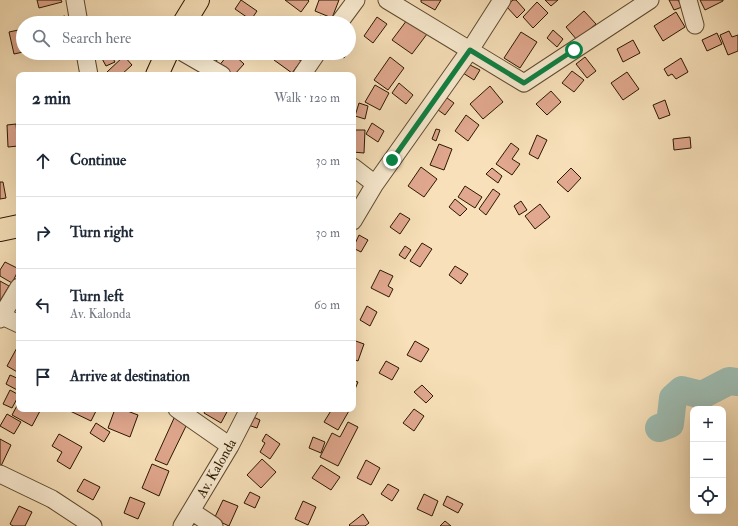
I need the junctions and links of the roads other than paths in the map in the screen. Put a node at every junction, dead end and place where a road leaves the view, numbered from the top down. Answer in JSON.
{"nodes":[{"id":1,"x":75,"y":0,"type":"edge"},
{"id":2,"x":198,"y":0,"type":"edge"},
{"id":3,"x":356,"y":0,"type":"edge"},
{"id":4,"x":386,"y":0,"type":"edge"},
{"id":5,"x":502,"y":0,"type":"edge"},
{"id":6,"x":650,"y":0,"type":"edge"},
{"id":7,"x":688,"y":0,"type":"edge"},
{"id":8,"x":78,"y":16,"type":"edge"},
{"id":9,"x":188,"y":16,"type":"edge"},
{"id":10,"x":344,"y":16,"type":"edge"},
{"id":11,"x":695,"y":25,"type":"dead end"},
{"id":12,"x":470,"y":50,"type":"junction"},
{"id":13,"x":86,"y":60,"type":"edge"},
{"id":14,"x":164,"y":60,"type":"edge"},
{"id":15,"x":196,"y":60,"type":"edge"},
{"id":16,"x":313,"y":60,"type":"edge"},
{"id":17,"x":88,"y":72,"type":"edge"},
{"id":18,"x":158,"y":72,"type":"edge"},
{"id":19,"x":217,"y":72,"type":"edge"},
{"id":20,"x":304,"y":72,"type":"edge"},
{"id":21,"x":356,"y":169,"type":"edge"},
{"id":22,"x":374,"y":184,"type":"junction"},
{"id":23,"x":356,"y":216,"type":"edge"},
{"id":24,"x":16,"y":227,"type":"edge"},
{"id":25,"x":0,"y":230,"type":"edge"},
{"id":26,"x":16,"y":292,"type":"edge"},
{"id":27,"x":1,"y":317,"type":"edge"},
{"id":28,"x":16,"y":323,"type":"edge"},
{"id":29,"x":181,"y":412,"type":"edge"},
{"id":30,"x":247,"y":412,"type":"edge"},
{"id":31,"x":230,"y":446,"type":"junction"},
{"id":32,"x":0,"y":474,"type":"edge"},
{"id":33,"x":192,"y":511,"type":"junction"},
{"id":34,"x":93,"y":526,"type":"edge"},
{"id":35,"x":182,"y":526,"type":"edge"},
{"id":36,"x":214,"y":526,"type":"edge"}],
"edges":[{"from":1,"to":8,"type":"street"},
{"from":2,"to":9,"type":"highway"},
{"from":3,"to":10,"type":"street"},
{"from":4,"to":12,"type":"street"},
{"from":5,"to":12,"type":"street"},
{"from":6,"to":12,"type":"street"},
{"from":7,"to":11,"type":"street"},
{"from":12,"to":22,"type":"street"},
{"from":13,"to":17,"type":"street"},
{"from":14,"to":18,"type":"highway"},
{"from":15,"to":19,"type":"street"},
{"from":16,"to":20,"type":"street"},
{"from":21,"to":22,"type":"street"},
{"from":22,"to":23,"type":"street"},
{"from":24,"to":25,"type":"highway"},
{"from":26,"to":27,"type":"street"},
{"from":27,"to":28,"type":"street"},
{"from":29,"to":31,"type":"street"},
{"from":30,"to":31,"type":"street","name":"Av. Kalonda"},
{"from":31,"to":33,"type":"street","name":"Av. Kalonda"},
{"from":32,"to":34,"type":"street"},
{"from":33,"to":35,"type":"street","name":"Av. Kalonda"},
{"from":33,"to":36,"type":"street"}]}
